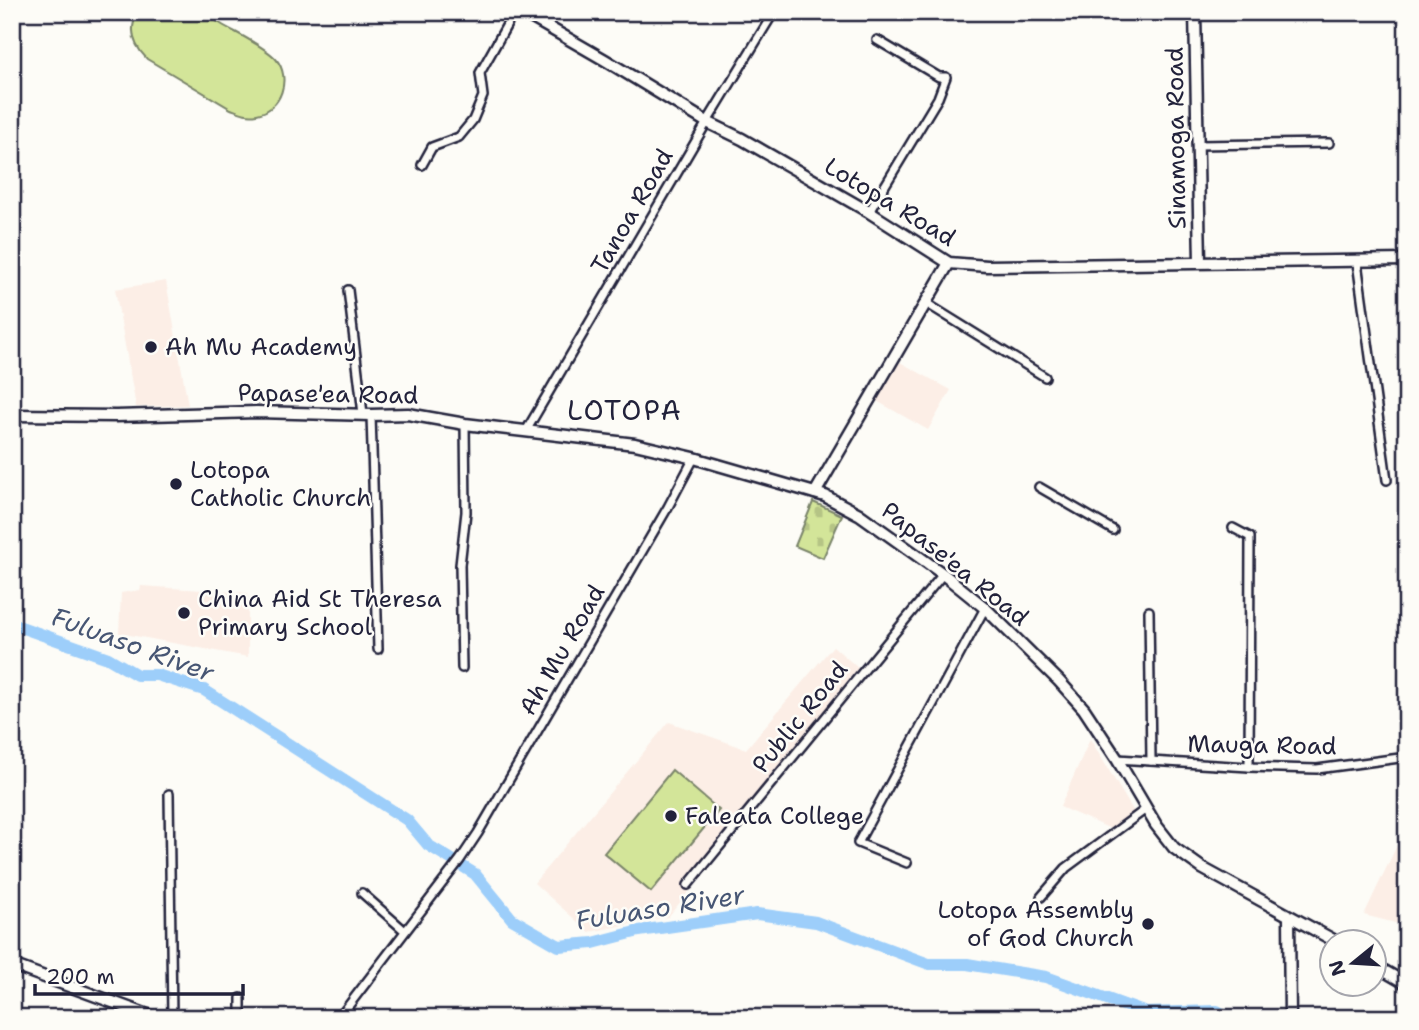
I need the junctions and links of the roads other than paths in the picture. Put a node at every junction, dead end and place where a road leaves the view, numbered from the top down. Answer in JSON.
{"nodes":[{"id":1,"x":514,"y":12,"type":"edge"},
{"id":2,"x":522,"y":12,"type":"edge"},
{"id":3,"x":774,"y":12,"type":"edge"},
{"id":4,"x":1195,"y":12,"type":"edge"},
{"id":5,"x":877,"y":40,"type":"dead end"},
{"id":6,"x":707,"y":122,"type":"junction"},
{"id":7,"x":1329,"y":143,"type":"dead end"},
{"id":8,"x":1197,"y":145,"type":"junction"},
{"id":9,"x":422,"y":165,"type":"dead end"},
{"id":10,"x":869,"y":212,"type":"junction"},
{"id":11,"x":1407,"y":260,"type":"edge"},
{"id":12,"x":1357,"y":261,"type":"junction"},
{"id":13,"x":1200,"y":262,"type":"junction"},
{"id":14,"x":949,"y":263,"type":"junction"},
{"id":15,"x":348,"y":290,"type":"dead end"},
{"id":16,"x":926,"y":303,"type":"junction"},
{"id":17,"x":1045,"y":377,"type":"dead end"},
{"id":18,"x":12,"y":415,"type":"edge"},
{"id":19,"x":367,"y":415,"type":"junction"},
{"id":20,"x":465,"y":424,"type":"junction"},
{"id":21,"x":526,"y":431,"type":"junction"},
{"id":22,"x":694,"y":458,"type":"junction"},
{"id":23,"x":1387,"y":480,"type":"dead end"},
{"id":24,"x":1040,"y":487,"type":"dead end"},
{"id":25,"x":815,"y":493,"type":"junction"},
{"id":26,"x":1233,"y":528,"type":"dead end"},
{"id":27,"x":1112,"y":530,"type":"dead end"},
{"id":28,"x":943,"y":574,"type":"junction"},
{"id":29,"x":985,"y":608,"type":"junction"},
{"id":30,"x":1149,"y":611,"type":"dead end"},
{"id":31,"x":378,"y":649,"type":"dead end"},
{"id":32,"x":462,"y":668,"type":"dead end"},
{"id":33,"x":1407,"y":757,"type":"edge"},
{"id":34,"x":1117,"y":759,"type":"junction"},
{"id":35,"x":1151,"y":761,"type":"junction"},
{"id":36,"x":1249,"y":767,"type":"junction"},
{"id":37,"x":169,"y":794,"type":"dead end"},
{"id":38,"x":1146,"y":809,"type":"junction"},
{"id":39,"x":907,"y":863,"type":"dead end"},
{"id":40,"x":688,"y":885,"type":"dead end"},
{"id":41,"x":362,"y":892,"type":"dead end"},
{"id":42,"x":1041,"y":897,"type":"dead end"},
{"id":43,"x":1289,"y":917,"type":"junction"},
{"id":44,"x":405,"y":931,"type":"junction"},
{"id":45,"x":1318,"y":931,"type":"edge"},
{"id":46,"x":12,"y":965,"type":"edge"},
{"id":47,"x":1388,"y":973,"type":"edge"},
{"id":48,"x":1407,"y":984,"type":"edge"},
{"id":49,"x":241,"y":998,"type":"dead end"},
{"id":50,"x":156,"y":1018,"type":"edge"},
{"id":51,"x":172,"y":1018,"type":"edge"},
{"id":52,"x":241,"y":1018,"type":"edge"},
{"id":53,"x":339,"y":1018,"type":"edge"},
{"id":54,"x":1290,"y":1018,"type":"edge"}],
"edges":[{"from":1,"to":9,"type":"street"},
{"from":2,"to":6,"type":"main road","name":"Lotopa Road"},
{"from":3,"to":6,"type":"street","name":"Tanoa Road"},
{"from":4,"to":8,"type":"main road","name":"Sinamoga Road"},
{"from":5,"to":10,"type":"street"},
{"from":6,"to":10,"type":"main road","name":"Lotopa Road"},
{"from":6,"to":21,"type":"street","name":"Tanoa Road"},
{"from":7,"to":8,"type":"street"},
{"from":8,"to":13,"type":"main road","name":"Sinamoga Road"},
{"from":10,"to":14,"type":"main road","name":"Lotopa Road"},
{"from":11,"to":12,"type":"main road","name":"Lotopa Road"},
{"from":12,"to":13,"type":"main road","name":"Lotopa Road"},
{"from":12,"to":23,"type":"street"},
{"from":13,"to":14,"type":"main road","name":"Lotopa Road"},
{"from":14,"to":16,"type":"main road"},
{"from":15,"to":19,"type":"street"},
{"from":16,"to":17,"type":"street"},
{"from":16,"to":25,"type":"main road"},
{"from":18,"to":19,"type":"main road","name":"Papase'ea Road"},
{"from":19,"to":20,"type":"main road","name":"Papase'ea Road"},
{"from":19,"to":31,"type":"street"},
{"from":20,"to":21,"type":"main road","name":"Papase'ea Road"},
{"from":20,"to":32,"type":"street"},
{"from":21,"to":22,"type":"main road","name":"Papase'ea Road"},
{"from":22,"to":25,"type":"main road","name":"Papase'ea Road"},
{"from":22,"to":44,"type":"street","name":"Ah Mu Road"},
{"from":24,"to":27,"type":"street"},
{"from":25,"to":28,"type":"main road","name":"Papase'ea Road"},
{"from":26,"to":36,"type":"street"},
{"from":28,"to":29,"type":"main road","name":"Papase'ea Road"},
{"from":28,"to":40,"type":"street","name":"Public Road"},
{"from":29,"to":34,"type":"main road","name":"Papase'ea Road"},
{"from":29,"to":39,"type":"street"},
{"from":30,"to":35,"type":"street"},
{"from":33,"to":36,"type":"street","name":"Mauga Road"},
{"from":34,"to":35,"type":"street","name":"Mauga Road"},
{"from":34,"to":38,"type":"main road","name":"Papase'ea Road"},
{"from":35,"to":36,"type":"street","name":"Mauga Road"},
{"from":37,"to":51,"type":"street"},
{"from":38,"to":42,"type":"street"},
{"from":38,"to":43,"type":"main road","name":"Papase'ea Road"},
{"from":41,"to":44,"type":"street"},
{"from":43,"to":45,"type":"main road","name":"Papase'ea Road"},
{"from":43,"to":54,"type":"main road"},
{"from":44,"to":53,"type":"street"},
{"from":46,"to":50,"type":"main road"},
{"from":47,"to":48,"type":"main road"},
{"from":49,"to":52,"type":"street"}]}
